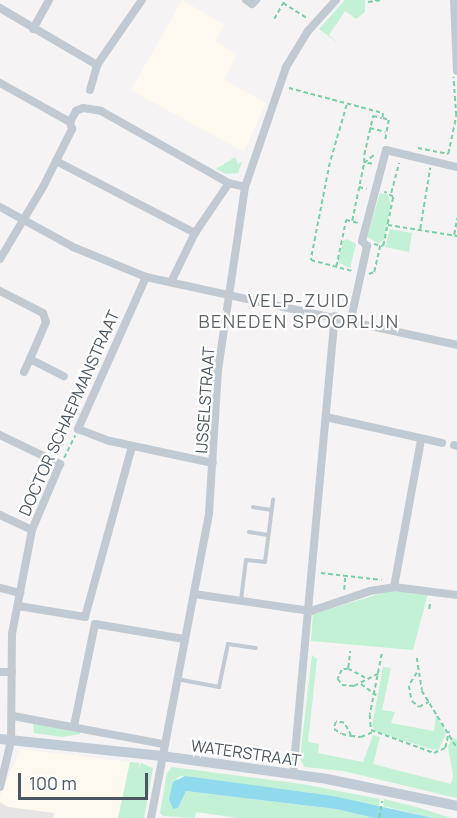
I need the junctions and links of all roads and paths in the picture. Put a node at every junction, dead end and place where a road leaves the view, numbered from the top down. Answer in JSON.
{"nodes":[{"id":1,"x":49,"y":0,"type":"edge"},
{"id":2,"x":142,"y":0,"type":"edge"},
{"id":3,"x":246,"y":0,"type":"edge"},
{"id":4,"x":256,"y":0,"type":"edge"},
{"id":5,"x":336,"y":0,"type":"edge"},
{"id":6,"x":454,"y":0,"type":"edge"},
{"id":7,"x":284,"y":1,"type":"edge"},
{"id":8,"x":368,"y":2,"type":"dead end"},
{"id":9,"x":382,"y":3,"type":"edge"},
{"id":10,"x":0,"y":9,"type":"edge"},
{"id":11,"x":274,"y":19,"type":"dead end"},
{"id":12,"x":315,"y":23,"type":"junction"},
{"id":13,"x":33,"y":28,"type":"junction"},
{"id":14,"x":97,"y":65,"type":"junction"},
{"id":15,"x":455,"y":71,"type":"edge"},
{"id":16,"x":0,"y":82,"type":"edge"},
{"id":17,"x":285,"y":87,"type":"dead end"},
{"id":18,"x":90,"y":90,"type":"dead end"},
{"id":19,"x":348,"y":105,"type":"junction"},
{"id":20,"x":383,"y":118,"type":"junction"},
{"id":21,"x":70,"y":122,"type":"junction"},
{"id":22,"x":370,"y":128,"type":"junction"},
{"id":23,"x":387,"y":132,"type":"junction"},
{"id":24,"x":382,"y":148,"type":"junction"},
{"id":25,"x":401,"y":154,"type":"junction"},
{"id":26,"x":416,"y":157,"type":"junction"},
{"id":27,"x":56,"y":161,"type":"junction"},
{"id":28,"x":364,"y":162,"type":"junction"},
{"id":29,"x":372,"y":164,"type":"dead end"},
{"id":30,"x":430,"y":166,"type":"dead end"},
{"id":31,"x":457,"y":167,"type":"edge"},
{"id":32,"x":229,"y":183,"type":"junction"},
{"id":33,"x":245,"y":187,"type":"junction"},
{"id":34,"x":359,"y":187,"type":"junction"},
{"id":35,"x":372,"y":190,"type":"dead end"},
{"id":36,"x":381,"y":192,"type":"dead end"},
{"id":37,"x":391,"y":194,"type":"junction"},
{"id":38,"x":0,"y":207,"type":"edge"},
{"id":39,"x":457,"y":218,"type":"edge"},
{"id":40,"x":25,"y":220,"type":"junction"},
{"id":41,"x":352,"y":221,"type":"junction"},
{"id":42,"x":366,"y":224,"type":"junction"},
{"id":43,"x":388,"y":225,"type":"junction"},
{"id":44,"x":420,"y":230,"type":"junction"},
{"id":45,"x":195,"y":233,"type":"junction"},
{"id":46,"x":455,"y":236,"type":"edge"},
{"id":47,"x":362,"y":241,"type":"junction"},
{"id":48,"x":380,"y":245,"type":"junction"},
{"id":49,"x":0,"y":259,"type":"edge"},
{"id":50,"x":336,"y":267,"type":"junction"},
{"id":51,"x":361,"y":272,"type":"junction"},
{"id":52,"x":146,"y":277,"type":"junction"},
{"id":53,"x":171,"y":282,"type":"junction"},
{"id":54,"x":0,"y":291,"type":"edge"},
{"id":55,"x":230,"y":295,"type":"junction"},
{"id":56,"x":336,"y":316,"type":"junction"},
{"id":57,"x":351,"y":319,"type":"junction"},
{"id":58,"x":457,"y":345,"type":"edge"},
{"id":59,"x":30,"y":359,"type":"junction"},
{"id":60,"x":24,"y":372,"type":"dead end"},
{"id":61,"x":64,"y":376,"type":"dead end"},
{"id":62,"x":326,"y":417,"type":"junction"},
{"id":63,"x":78,"y":429,"type":"junction"},
{"id":64,"x":0,"y":435,"type":"edge"},
{"id":65,"x":421,"y":440,"type":"junction"},
{"id":66,"x":441,"y":443,"type":"dead end"},
{"id":67,"x":132,"y":446,"type":"junction"},
{"id":68,"x":213,"y":463,"type":"junction"},
{"id":69,"x":60,"y":464,"type":"junction"},
{"id":70,"x":273,"y":500,"type":"dead end"},
{"id":71,"x":253,"y":507,"type":"dead end"},
{"id":72,"x":272,"y":510,"type":"junction"},
{"id":73,"x":0,"y":515,"type":"edge"},
{"id":74,"x":32,"y":530,"type":"junction"},
{"id":75,"x":249,"y":532,"type":"dead end"},
{"id":76,"x":268,"y":535,"type":"junction"},
{"id":77,"x":314,"y":573,"type":"junction"},
{"id":78,"x":345,"y":576,"type":"junction"},
{"id":79,"x":394,"y":584,"type":"junction"},
{"id":80,"x":0,"y":588,"type":"edge"},
{"id":81,"x":432,"y":592,"type":"junction"},
{"id":82,"x":20,"y":593,"type":"junction"},
{"id":83,"x":194,"y":594,"type":"junction"},
{"id":84,"x":457,"y":595,"type":"edge"},
{"id":85,"x":342,"y":599,"type":"junction"},
{"id":86,"x":241,"y":600,"type":"junction"},
{"id":87,"x":18,"y":606,"type":"junction"},
{"id":88,"x":429,"y":609,"type":"dead end"},
{"id":89,"x":311,"y":611,"type":"junction"},
{"id":90,"x":184,"y":639,"type":"junction"},
{"id":91,"x":256,"y":648,"type":"dead end"},
{"id":92,"x":350,"y":651,"type":"dead end"},
{"id":93,"x":382,"y":654,"type":"dead end"},
{"id":94,"x":417,"y":658,"type":"dead end"},
{"id":95,"x":348,"y":669,"type":"junction"},
{"id":96,"x":0,"y":672,"type":"edge"},
{"id":97,"x":12,"y":672,"type":"junction"},
{"id":98,"x":380,"y":672,"type":"junction"},
{"id":99,"x":418,"y":673,"type":"junction"},
{"id":100,"x":365,"y":678,"type":"junction"},
{"id":101,"x":177,"y":679,"type":"junction"},
{"id":102,"x":361,"y":683,"type":"junction"},
{"id":103,"x":376,"y":695,"type":"junction"},
{"id":104,"x":430,"y":702,"type":"junction"},
{"id":105,"x":13,"y":717,"type":"junction"},
{"id":106,"x":74,"y":726,"type":"junction"},
{"id":107,"x":449,"y":731,"type":"junction"},
{"id":108,"x":374,"y":732,"type":"junction"},
{"id":109,"x":351,"y":736,"type":"junction"},
{"id":110,"x":6,"y":740,"type":"edge"},
{"id":111,"x":163,"y":744,"type":"junction"},
{"id":112,"x":457,"y":748,"type":"edge"},
{"id":113,"x":162,"y":756,"type":"junction"},
{"id":114,"x":293,"y":774,"type":"junction"},
{"id":115,"x":0,"y":788,"type":"edge"},
{"id":116,"x":381,"y":805,"type":"dead end"},
{"id":117,"x":457,"y":806,"type":"edge"},
{"id":118,"x":151,"y":818,"type":"edge"},
{"id":119,"x":379,"y":818,"type":"edge"}],
"edges":[{"from":1,"to":13,"type":"street"},
{"from":2,"to":14,"type":"street"},
{"from":3,"to":4,"type":"street"},
{"from":5,"to":12,"type":"street","name":"IJSSELSTRAAT"},
{"from":6,"to":15,"type":"street"},
{"from":7,"to":11,"type":"path"},
{"from":7,"to":12,"type":"path"},
{"from":8,"to":9,"type":"path"},
{"from":10,"to":13,"type":"street"},
{"from":12,"to":33,"type":"street","name":"IJSSELSTRAAT"},
{"from":13,"to":14,"type":"street"},
{"from":14,"to":18,"type":"street"},
{"from":15,"to":26,"type":"path"},
{"from":16,"to":21,"type":"street"},
{"from":17,"to":19,"type":"path"},
{"from":19,"to":20,"type":"path"},
{"from":19,"to":50,"type":"path"},
{"from":20,"to":22,"type":"path"},
{"from":20,"to":23,"type":"path"},
{"from":21,"to":27,"type":"street"},
{"from":21,"to":32,"type":"street"},
{"from":22,"to":23,"type":"path"},
{"from":22,"to":28,"type":"path"},
{"from":23,"to":24,"type":"path"},
{"from":24,"to":25,"type":"street"},
{"from":24,"to":28,"type":"path"},
{"from":24,"to":42,"type":"street"},
{"from":25,"to":26,"type":"street"},
{"from":25,"to":37,"type":"path"},
{"from":26,"to":31,"type":"street"},
{"from":27,"to":40,"type":"street"},
{"from":27,"to":45,"type":"street"},
{"from":28,"to":29,"type":"path"},
{"from":28,"to":34,"type":"path"},
{"from":30,"to":44,"type":"path"},
{"from":32,"to":33,"type":"street"},
{"from":32,"to":45,"type":"street"},
{"from":33,"to":55,"type":"street","name":"IJSSELSTRAAT"},
{"from":34,"to":35,"type":"path"},
{"from":34,"to":41,"type":"path"},
{"from":36,"to":37,"type":"path"},
{"from":37,"to":43,"type":"path"},
{"from":38,"to":40,"type":"street"},
{"from":39,"to":46,"type":"path"},
{"from":40,"to":49,"type":"street"},
{"from":40,"to":52,"type":"street"},
{"from":41,"to":42,"type":"path"},
{"from":41,"to":50,"type":"path"},
{"from":42,"to":47,"type":"street"},
{"from":43,"to":44,"type":"path"},
{"from":43,"to":48,"type":"path"},
{"from":44,"to":46,"type":"path"},
{"from":45,"to":53,"type":"street"},
{"from":47,"to":48,"type":"path"},
{"from":47,"to":51,"type":"street"},
{"from":48,"to":51,"type":"path"},
{"from":50,"to":51,"type":"path"},
{"from":51,"to":57,"type":"street"},
{"from":52,"to":53,"type":"street"},
{"from":52,"to":63,"type":"street","name":"DOCTOR SCHAEPMANSTRAAT"},
{"from":53,"to":55,"type":"street"},
{"from":54,"to":59,"type":"street"},
{"from":55,"to":56,"type":"street"},
{"from":55,"to":68,"type":"street","name":"IJSSELSTRAAT"},
{"from":56,"to":57,"type":"street"},
{"from":56,"to":62,"type":"street"},
{"from":57,"to":58,"type":"street"},
{"from":59,"to":60,"type":"street"},
{"from":59,"to":61,"type":"street"},
{"from":62,"to":65,"type":"street"},
{"from":62,"to":77,"type":"street"},
{"from":63,"to":67,"type":"street"},
{"from":63,"to":69,"type":"path","name":"DOCTOR SCHAEPMANSTRAAT"},
{"from":64,"to":69,"type":"street"},
{"from":65,"to":66,"type":"street"},
{"from":65,"to":79,"type":"street"},
{"from":67,"to":68,"type":"street"},
{"from":67,"to":87,"type":"street"},
{"from":68,"to":83,"type":"street","name":"IJSSELSTRAAT"},
{"from":69,"to":74,"type":"street","name":"DOCTOR SCHAEPMANSTRAAT"},
{"from":70,"to":72,"type":"lane"},
{"from":71,"to":72,"type":"lane"},
{"from":72,"to":76,"type":"lane"},
{"from":73,"to":74,"type":"street"},
{"from":74,"to":82,"type":"street","name":"DOCTOR SCHAEPMANSTRAAT"},
{"from":75,"to":76,"type":"lane"},
{"from":76,"to":86,"type":"lane"},
{"from":77,"to":78,"type":"path"},
{"from":77,"to":89,"type":"street"},
{"from":78,"to":79,"type":"path"},
{"from":78,"to":85,"type":"path"},
{"from":79,"to":81,"type":"street"},
{"from":79,"to":85,"type":"street"},
{"from":80,"to":82,"type":"street"},
{"from":81,"to":84,"type":"street"},
{"from":81,"to":88,"type":"path"},
{"from":82,"to":87,"type":"street","name":"DOCTOR SCHAEPMANSTRAAT"},
{"from":83,"to":86,"type":"street"},
{"from":83,"to":90,"type":"street","name":"IJSSELSTRAAT"},
{"from":85,"to":89,"type":"street"},
{"from":86,"to":89,"type":"street"},
{"from":87,"to":97,"type":"street","name":"DOCTOR SCHAEPMANSTRAAT"},
{"from":89,"to":114,"type":"street"},
{"from":90,"to":101,"type":"street","name":"IJSSELSTRAAT"},
{"from":90,"to":106,"type":"street"},
{"from":91,"to":101,"type":"lane"},
{"from":92,"to":95,"type":"path"},
{"from":93,"to":98,"type":"path"},
{"from":94,"to":99,"type":"path"},
{"from":95,"to":100,"type":"path"},
{"from":95,"to":102,"type":"path"},
{"from":96,"to":97,"type":"street"},
{"from":97,"to":105,"type":"street","name":"DOCTOR SCHAEPMANSTRAAT"},
{"from":98,"to":100,"type":"path"},
{"from":98,"to":103,"type":"path"},
{"from":99,"to":104,"type":"path"},
{"from":99,"to":104,"type":"path"},
{"from":100,"to":102,"type":"path"},
{"from":101,"to":111,"type":"street","name":"IJSSELSTRAAT"},
{"from":102,"to":103,"type":"path"},
{"from":103,"to":108,"type":"path"},
{"from":104,"to":107,"type":"path"},
{"from":105,"to":106,"type":"street"},
{"from":105,"to":110,"type":"street","name":"DOCTOR SCHAEPMANSTRAAT"},
{"from":106,"to":111,"type":"street"},
{"from":107,"to":108,"type":"path"},
{"from":107,"to":112,"type":"path"},
{"from":108,"to":109,"type":"path"},
{"from":109,"to":109,"type":"path"},
{"from":110,"to":113,"type":"street","name":"WATERSTRAAT"},
{"from":110,"to":115,"type":"street","name":"DOCTOR SCHAEPMANSTRAAT"},
{"from":111,"to":113,"type":"street","name":"IJSSELSTRAAT"},
{"from":113,"to":114,"type":"street","name":"WATERSTRAAT"},
{"from":113,"to":118,"type":"street","name":"IJSSELSTRAAT"},
{"from":114,"to":117,"type":"street","name":"WATERSTRAAT"},
{"from":116,"to":119,"type":"path"}]}
